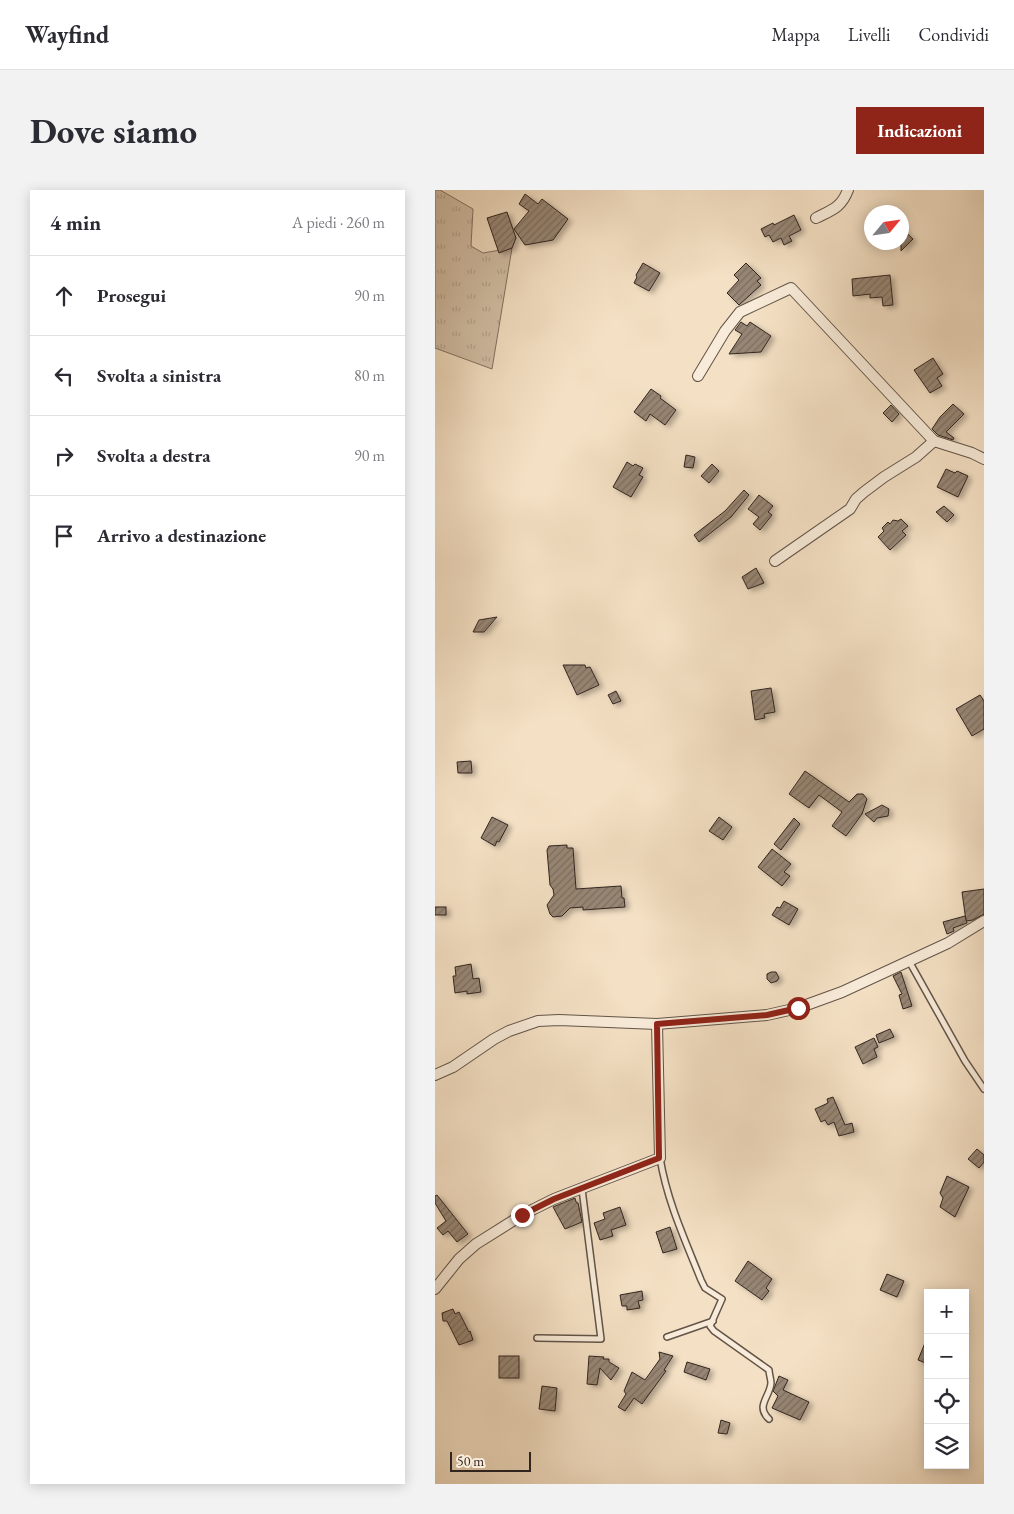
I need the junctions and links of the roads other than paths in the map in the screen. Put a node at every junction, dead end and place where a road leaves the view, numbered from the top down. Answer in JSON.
{"nodes":[{"id":1,"x":848,"y":190,"type":"edge"},
{"id":2,"x":816,"y":218,"type":"dead end"},
{"id":3,"x":698,"y":376,"type":"dead end"},
{"id":4,"x":933,"y":441,"type":"junction"},
{"id":5,"x":984,"y":459,"type":"edge"},
{"id":6,"x":775,"y":562,"type":"dead end"},
{"id":7,"x":984,"y":922,"type":"edge"},
{"id":8,"x":909,"y":961,"type":"junction"},
{"id":9,"x":657,"y":1024,"type":"junction"},
{"id":10,"x":435,"y":1075,"type":"edge"},
{"id":11,"x":984,"y":1089,"type":"edge"},
{"id":12,"x":659,"y":1158,"type":"junction"},
{"id":13,"x":582,"y":1189,"type":"junction"},
{"id":14,"x":435,"y":1289,"type":"edge"},
{"id":15,"x":713,"y":1321,"type":"junction"},
{"id":16,"x":667,"y":1336,"type":"dead end"},
{"id":17,"x":537,"y":1338,"type":"dead end"},
{"id":18,"x":769,"y":1419,"type":"dead end"}],
"edges":[{"from":1,"to":2,"type":"street"},
{"from":3,"to":4,"type":"street"},
{"from":4,"to":5,"type":"street"},
{"from":4,"to":6,"type":"street"},
{"from":7,"to":8,"type":"street"},
{"from":8,"to":9,"type":"street"},
{"from":8,"to":11,"type":"lane"},
{"from":9,"to":10,"type":"street"},
{"from":9,"to":12,"type":"street"},
{"from":12,"to":13,"type":"street"},
{"from":12,"to":15,"type":"lane"},
{"from":13,"to":14,"type":"street"},
{"from":13,"to":17,"type":"lane"},
{"from":15,"to":16,"type":"lane"},
{"from":15,"to":18,"type":"lane"}]}
